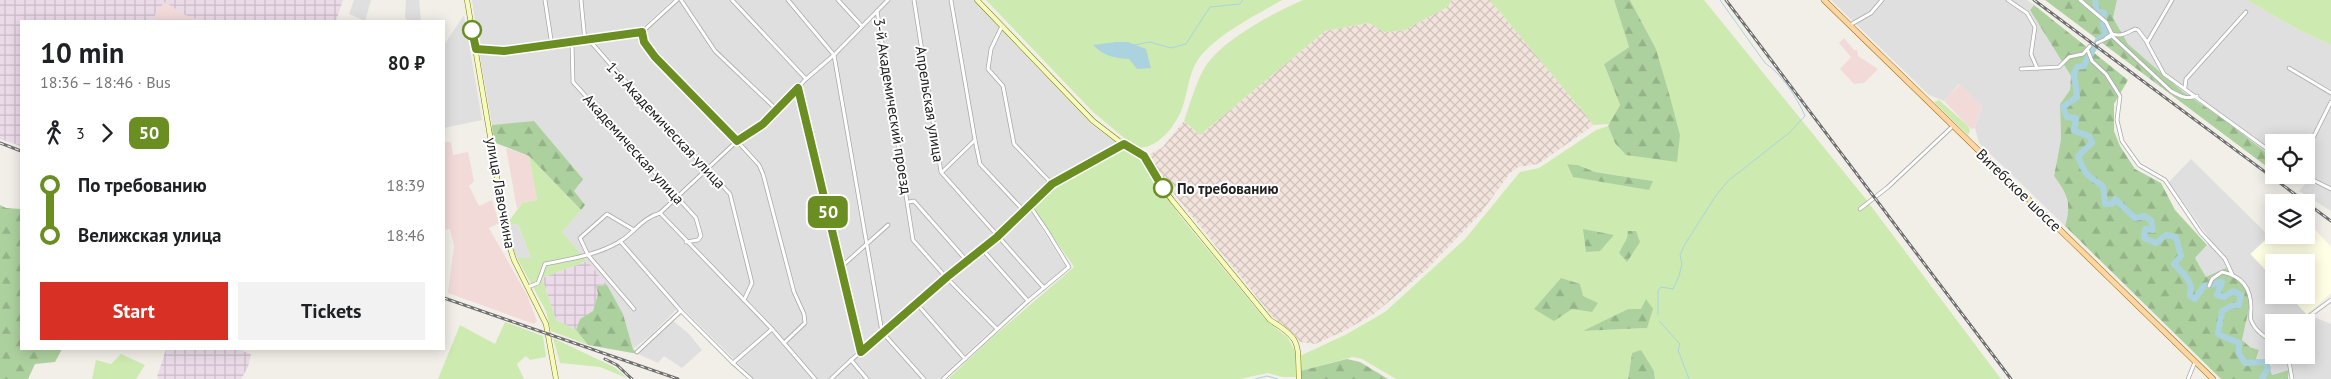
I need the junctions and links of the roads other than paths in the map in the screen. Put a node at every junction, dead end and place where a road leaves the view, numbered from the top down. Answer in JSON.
{"nodes":[{"id":1,"x":468,"y":0,"type":"edge"},
{"id":2,"x":545,"y":0,"type":"edge"},
{"id":3,"x":580,"y":0,"type":"edge"},
{"id":4,"x":732,"y":0,"type":"edge"},
{"id":5,"x":788,"y":0,"type":"edge"},
{"id":6,"x":838,"y":0,"type":"edge"},
{"id":7,"x":888,"y":0,"type":"edge"},
{"id":8,"x":914,"y":0,"type":"edge"},
{"id":9,"x":951,"y":0,"type":"edge"},
{"id":10,"x":977,"y":0,"type":"edge"},
{"id":11,"x":1824,"y":0,"type":"edge"},
{"id":12,"x":1882,"y":0,"type":"edge"},
{"id":13,"x":2008,"y":0,"type":"edge"},
{"id":14,"x":2080,"y":0,"type":"edge"},
{"id":15,"x":2172,"y":0,"type":"edge"},
{"id":16,"x":676,"y":1,"type":"edge"},
{"id":17,"x":877,"y":10,"type":"junction"},
{"id":18,"x":2246,"y":12,"type":"dead end"},
{"id":19,"x":861,"y":25,"type":"junction"},
{"id":20,"x":1849,"y":25,"type":"junction"},
{"id":21,"x":1002,"y":26,"type":"junction"},
{"id":22,"x":642,"y":32,"type":"junction"},
{"id":23,"x":2112,"y":34,"type":"junction"},
{"id":24,"x":2106,"y":39,"type":"junction"},
{"id":25,"x":585,"y":41,"type":"junction"},
{"id":26,"x":590,"y":41,"type":"junction"},
{"id":27,"x":572,"y":43,"type":"junction"},
{"id":28,"x":2097,"y":43,"type":"dead end"},
{"id":29,"x":2147,"y":43,"type":"junction"},
{"id":30,"x":552,"y":46,"type":"junction"},
{"id":31,"x":2090,"y":46,"type":"dead end"},
{"id":32,"x":476,"y":49,"type":"junction"},
{"id":33,"x":2088,"y":51,"type":"junction"},
{"id":34,"x":834,"y":55,"type":"junction"},
{"id":35,"x":2037,"y":68,"type":"junction"},
{"id":36,"x":2289,"y":68,"type":"dead end"},
{"id":37,"x":2021,"y":69,"type":"dead end"},
{"id":38,"x":806,"y":79,"type":"junction"},
{"id":39,"x":2184,"y":87,"type":"junction"},
{"id":40,"x":798,"y":88,"type":"junction"},
{"id":41,"x":2331,"y":93,"type":"edge"},
{"id":42,"x":2197,"y":96,"type":"junction"},
{"id":43,"x":2331,"y":102,"type":"edge"},
{"id":44,"x":776,"y":109,"type":"junction"},
{"id":45,"x":1954,"y":126,"type":"junction"},
{"id":46,"x":2315,"y":134,"type":"edge"},
{"id":47,"x":975,"y":140,"type":"junction"},
{"id":48,"x":737,"y":141,"type":"junction"},
{"id":49,"x":1124,"y":144,"type":"junction"},
{"id":50,"x":2265,"y":147,"type":"edge"},
{"id":51,"x":706,"y":170,"type":"junction"},
{"id":52,"x":941,"y":172,"type":"junction"},
{"id":53,"x":2315,"y":181,"type":"edge"},
{"id":54,"x":1052,"y":184,"type":"junction"},
{"id":55,"x":2331,"y":189,"type":"edge"},
{"id":56,"x":677,"y":198,"type":"junction"},
{"id":57,"x":908,"y":202,"type":"junction"},
{"id":58,"x":1030,"y":206,"type":"junction"},
{"id":59,"x":1860,"y":209,"type":"dead end"},
{"id":60,"x":1024,"y":211,"type":"junction"},
{"id":61,"x":660,"y":213,"type":"junction"},
{"id":62,"x":888,"y":224,"type":"dead end"},
{"id":63,"x":634,"y":230,"type":"junction"},
{"id":64,"x":997,"y":237,"type":"junction"},
{"id":65,"x":620,"y":242,"type":"junction"},
{"id":66,"x":686,"y":242,"type":"junction"},
{"id":67,"x":867,"y":242,"type":"junction"},
{"id":68,"x":982,"y":249,"type":"junction"},
{"id":69,"x":588,"y":255,"type":"junction"},
{"id":70,"x":967,"y":261,"type":"junction"},
{"id":71,"x":840,"y":267,"type":"junction"},
{"id":72,"x":2232,"y":274,"type":"junction"},
{"id":73,"x":947,"y":277,"type":"junction"},
{"id":74,"x":2209,"y":286,"type":"dead end"},
{"id":75,"x":528,"y":287,"type":"junction"},
{"id":76,"x":1044,"y":288,"type":"junction"},
{"id":77,"x":744,"y":300,"type":"junction"},
{"id":78,"x":1028,"y":300,"type":"junction"},
{"id":79,"x":2331,"y":300,"type":"edge"},
{"id":80,"x":917,"y":304,"type":"junction"},
{"id":81,"x":634,"y":309,"type":"dead end"},
{"id":82,"x":681,"y":311,"type":"junction"},
{"id":83,"x":2312,"y":314,"type":"edge"},
{"id":84,"x":772,"y":329,"type":"junction"},
{"id":85,"x":997,"y":329,"type":"junction"},
{"id":86,"x":882,"y":332,"type":"junction"},
{"id":87,"x":2265,"y":337,"type":"edge"},
{"id":88,"x":784,"y":343,"type":"junction"},
{"id":89,"x":637,"y":352,"type":"dead end"},
{"id":90,"x":861,"y":352,"type":"junction"},
{"id":91,"x":965,"y":359,"type":"junction"},
{"id":92,"x":851,"y":360,"type":"junction"},
{"id":93,"x":2196,"y":362,"type":"junction"},
{"id":94,"x":733,"y":363,"type":"junction"},
{"id":95,"x":2290,"y":364,"type":"edge"},
{"id":96,"x":556,"y":379,"type":"edge"},
{"id":97,"x":751,"y":379,"type":"edge"},
{"id":98,"x":815,"y":379,"type":"edge"},
{"id":99,"x":831,"y":379,"type":"edge"},
{"id":100,"x":867,"y":379,"type":"edge"},
{"id":101,"x":924,"y":379,"type":"edge"},
{"id":102,"x":943,"y":379,"type":"edge"},
{"id":103,"x":1299,"y":379,"type":"edge"},
{"id":104,"x":2188,"y":379,"type":"edge"},
{"id":105,"x":2213,"y":379,"type":"edge"},
{"id":106,"x":2292,"y":379,"type":"edge"}],
"edges":[{"from":1,"to":32,"type":"street","name":"улица Лавочкина"},
{"from":2,"to":30,"type":"street"},
{"from":3,"to":25,"type":"street"},
{"from":4,"to":38,"type":"street"},
{"from":5,"to":34,"type":"street"},
{"from":6,"to":19,"type":"street","name":"3-й Академический проезд"},
{"from":7,"to":17,"type":"street"},
{"from":8,"to":52,"type":"street","name":"Апрельская улица"},
{"from":9,"to":47,"type":"street"},
{"from":10,"to":21,"type":"street"},
{"from":11,"to":20,"type":"main road","name":"Витебское шоссе"},
{"from":12,"to":20,"type":"street"},
{"from":13,"to":35,"type":"street"},
{"from":14,"to":23,"type":"street"},
{"from":15,"to":29,"type":"street"},
{"from":16,"to":22,"type":"street"},
{"from":16,"to":44,"type":"street"},
{"from":17,"to":19,"type":"street"},
{"from":17,"to":57,"type":"street","name":"3-й Академический проезд"},
{"from":18,"to":39,"type":"street"},
{"from":19,"to":34,"type":"street"},
{"from":20,"to":45,"type":"main road","name":"Витебское шоссе"},
{"from":21,"to":49,"type":"street"},
{"from":21,"to":54,"type":"street"},
{"from":22,"to":26,"type":"street"},
{"from":22,"to":48,"type":"street"},
{"from":23,"to":24,"type":"street"},
{"from":23,"to":29,"type":"street"},
{"from":24,"to":28,"type":"street"},
{"from":24,"to":42,"type":"street"},
{"from":25,"to":26,"type":"street"},
{"from":25,"to":27,"type":"street"},
{"from":26,"to":51,"type":"street","name":"1-я Академическая улица"},
{"from":27,"to":30,"type":"street"},
{"from":27,"to":56,"type":"street","name":"Академическая улица"},
{"from":29,"to":39,"type":"street"},
{"from":30,"to":32,"type":"street"},
{"from":31,"to":33,"type":"street"},
{"from":32,"to":75,"type":"street","name":"улица Лавочкина"},
{"from":33,"to":35,"type":"street"},
{"from":33,"to":72,"type":"street"},
{"from":34,"to":38,"type":"street"},
{"from":34,"to":67,"type":"street"},
{"from":35,"to":37,"type":"street"},
{"from":36,"to":41,"type":"street"},
{"from":38,"to":40,"type":"street"},
{"from":39,"to":42,"type":"street"},
{"from":40,"to":44,"type":"street"},
{"from":40,"to":71,"type":"street"},
{"from":42,"to":50,"type":"street"},
{"from":43,"to":46,"type":"street"},
{"from":44,"to":48,"type":"street"},
{"from":45,"to":59,"type":"street"},
{"from":45,"to":93,"type":"main road","name":"Витебское шоссе"},
{"from":47,"to":52,"type":"street"},
{"from":47,"to":60,"type":"street"},
{"from":48,"to":51,"type":"street"},
{"from":48,"to":88,"type":"street"},
{"from":49,"to":54,"type":"street"},
{"from":49,"to":103,"type":"street"},
{"from":51,"to":56,"type":"street"},
{"from":51,"to":77,"type":"street","name":"1-я Академическая улица"},
{"from":52,"to":64,"type":"street","name":"Апрельская улица"},
{"from":53,"to":55,"type":"street"},
{"from":54,"to":58,"type":"street"},
{"from":56,"to":61,"type":"street"},
{"from":56,"to":66,"type":"street","name":"Академическая улица"},
{"from":57,"to":70,"type":"street","name":"3-й Академический проезд"},
{"from":57,"to":73,"type":"street","name":"3-й Академический проезд"},
{"from":58,"to":60,"type":"street"},
{"from":58,"to":76,"type":"street"},
{"from":60,"to":64,"type":"street"},
{"from":61,"to":63,"type":"street"},
{"from":61,"to":66,"type":"street","name":"Академическая улица"},
{"from":62,"to":67,"type":"street"},
{"from":63,"to":65,"type":"street"},
{"from":63,"to":69,"type":"street"},
{"from":64,"to":68,"type":"street"},
{"from":64,"to":76,"type":"street","name":"Апрельская улица"},
{"from":65,"to":69,"type":"street"},
{"from":65,"to":82,"type":"street"},
{"from":66,"to":77,"type":"street","name":"Академическая улица"},
{"from":67,"to":71,"type":"street"},
{"from":67,"to":86,"type":"street"},
{"from":68,"to":70,"type":"street"},
{"from":68,"to":78,"type":"street"},
{"from":69,"to":75,"type":"street"},
{"from":69,"to":81,"type":"street"},
{"from":70,"to":73,"type":"street"},
{"from":71,"to":90,"type":"street"},
{"from":72,"to":74,"type":"street"},
{"from":72,"to":87,"type":"street"},
{"from":73,"to":80,"type":"street"},
{"from":73,"to":85,"type":"street","name":"3-й Академический проезд"},
{"from":75,"to":96,"type":"street","name":"улица Лавочкина"},
{"from":76,"to":78,"type":"street"},
{"from":77,"to":84,"type":"street","name":"Академическая улица"},
{"from":78,"to":85,"type":"street"},
{"from":79,"to":83,"type":"street"},
{"from":80,"to":86,"type":"street"},
{"from":80,"to":91,"type":"street"},
{"from":82,"to":89,"type":"street"},
{"from":82,"to":94,"type":"street"},
{"from":84,"to":88,"type":"street","name":"Академическая улица"},
{"from":84,"to":94,"type":"street"},
{"from":85,"to":91,"type":"street"},
{"from":86,"to":90,"type":"street"},
{"from":86,"to":101,"type":"street"},
{"from":88,"to":98,"type":"street","name":"Академическая улица"},
{"from":90,"to":92,"type":"street"},
{"from":91,"to":102,"type":"street"},
{"from":92,"to":99,"type":"street"},
{"from":92,"to":100,"type":"street"},
{"from":93,"to":104,"type":"street"},
{"from":93,"to":105,"type":"main road","name":"Витебское шоссе"},
{"from":94,"to":97,"type":"street"},
{"from":95,"to":106,"type":"street"}]}
